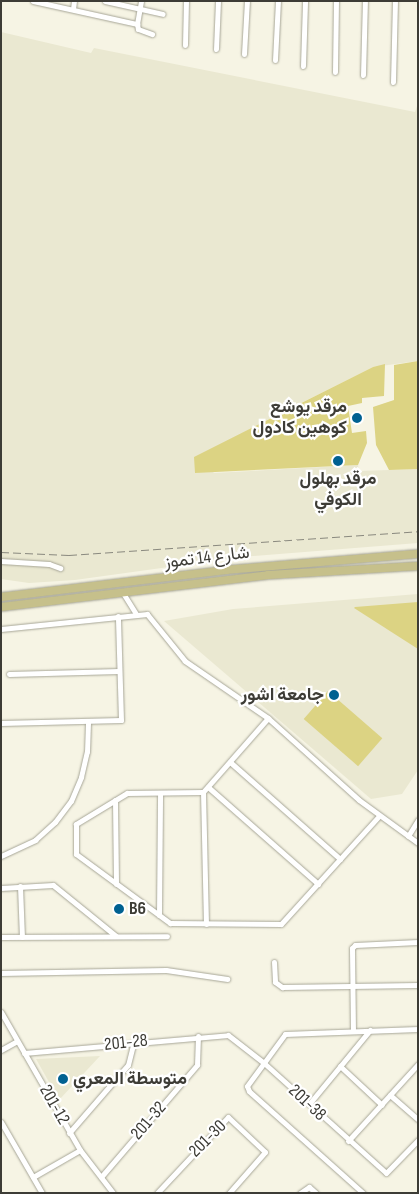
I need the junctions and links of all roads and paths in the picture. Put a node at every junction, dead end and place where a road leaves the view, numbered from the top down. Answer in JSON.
{"nodes":[{"id":1,"x":33,"y":1,"type":"edge"},
{"id":2,"x":74,"y":1,"type":"edge"},
{"id":3,"x":105,"y":1,"type":"edge"},
{"id":4,"x":141,"y":1,"type":"edge"},
{"id":5,"x":186,"y":1,"type":"edge"},
{"id":6,"x":218,"y":1,"type":"edge"},
{"id":7,"x":247,"y":1,"type":"edge"},
{"id":8,"x":278,"y":1,"type":"edge"},
{"id":9,"x":305,"y":1,"type":"edge"},
{"id":10,"x":336,"y":1,"type":"edge"},
{"id":11,"x":365,"y":1,"type":"edge"},
{"id":12,"x":395,"y":1,"type":"edge"},
{"id":13,"x":73,"y":9,"type":"junction"},
{"id":14,"x":140,"y":9,"type":"junction"},
{"id":15,"x":163,"y":14,"type":"dead end"},
{"id":16,"x":137,"y":24,"type":"junction"},
{"id":17,"x":152,"y":34,"type":"dead end"},
{"id":18,"x":185,"y":45,"type":"dead end"},
{"id":19,"x":216,"y":49,"type":"dead end"},
{"id":20,"x":244,"y":54,"type":"dead end"},
{"id":21,"x":275,"y":60,"type":"dead end"},
{"id":22,"x":303,"y":66,"type":"dead end"},
{"id":23,"x":335,"y":72,"type":"dead end"},
{"id":24,"x":363,"y":75,"type":"dead end"},
{"id":25,"x":393,"y":82,"type":"dead end"},
{"id":26,"x":418,"y":554,"type":"edge"},
{"id":27,"x":1,"y":560,"type":"edge"},
{"id":28,"x":418,"y":566,"type":"edge"},
{"id":29,"x":60,"y":568,"type":"dead end"},
{"id":30,"x":123,"y":593,"type":"junction"},
{"id":31,"x":1,"y":597,"type":"edge"},
{"id":32,"x":1,"y":606,"type":"edge"},
{"id":33,"x":136,"y":614,"type":"junction"},
{"id":34,"x":118,"y":616,"type":"junction"},
{"id":35,"x":1,"y":629,"type":"edge"},
{"id":36,"x":119,"y":671,"type":"junction"},
{"id":37,"x":9,"y":674,"type":"dead end"},
{"id":38,"x":268,"y":718,"type":"junction"},
{"id":39,"x":88,"y":720,"type":"junction"},
{"id":40,"x":1,"y":723,"type":"edge"},
{"id":41,"x":230,"y":762,"type":"junction"},
{"id":42,"x":208,"y":787,"type":"junction"},
{"id":43,"x":203,"y":792,"type":"junction"},
{"id":44,"x":160,"y":793,"type":"junction"},
{"id":45,"x":115,"y":800,"type":"junction"},
{"id":46,"x":379,"y":816,"type":"junction"},
{"id":47,"x":418,"y":820,"type":"edge"},
{"id":48,"x":408,"y":836,"type":"junction"},
{"id":49,"x":418,"y":843,"type":"edge"},
{"id":50,"x":1,"y":856,"type":"edge"},
{"id":51,"x":340,"y":859,"type":"junction"},
{"id":52,"x":116,"y":884,"type":"junction"},
{"id":53,"x":318,"y":884,"type":"junction"},
{"id":54,"x":20,"y":886,"type":"junction"},
{"id":55,"x":1,"y":888,"type":"edge"},
{"id":56,"x":159,"y":916,"type":"junction"},
{"id":57,"x":206,"y":924,"type":"junction"},
{"id":58,"x":116,"y":936,"type":"junction"},
{"id":59,"x":167,"y":936,"type":"dead end"},
{"id":60,"x":22,"y":937,"type":"junction"},
{"id":61,"x":1,"y":938,"type":"edge"},
{"id":62,"x":418,"y":942,"type":"edge"},
{"id":63,"x":274,"y":962,"type":"dead end"},
{"id":64,"x":1,"y":973,"type":"edge"},
{"id":65,"x":227,"y":979,"type":"dead end"},
{"id":66,"x":418,"y":985,"type":"edge"},
{"id":67,"x":352,"y":987,"type":"junction"},
{"id":68,"x":1,"y":1012,"type":"edge"},
{"id":69,"x":418,"y":1029,"type":"edge"},
{"id":70,"x":370,"y":1030,"type":"junction"},
{"id":71,"x":353,"y":1031,"type":"junction"},
{"id":72,"x":228,"y":1035,"type":"joint"},
{"id":73,"x":198,"y":1036,"type":"junction"},
{"id":74,"x":17,"y":1040,"type":"junction"},
{"id":75,"x":134,"y":1041,"type":"junction"},
{"id":76,"x":1,"y":1050,"type":"edge"},
{"id":77,"x":24,"y":1053,"type":"junction"},
{"id":78,"x":264,"y":1063,"type":"junction"},
{"id":79,"x":418,"y":1064,"type":"edge"},
{"id":80,"x":340,"y":1066,"type":"junction"},
{"id":81,"x":390,"y":1095,"type":"junction"},
{"id":82,"x":309,"y":1104,"type":"junction"},
{"id":83,"x":382,"y":1105,"type":"junction"},
{"id":84,"x":418,"y":1119,"type":"edge"},
{"id":85,"x":1,"y":1122,"type":"edge"},
{"id":86,"x":69,"y":1133,"type":"junction"},
{"id":87,"x":418,"y":1140,"type":"edge"},
{"id":88,"x":348,"y":1141,"type":"junction"},
{"id":89,"x":80,"y":1150,"type":"junction"},
{"id":90,"x":33,"y":1177,"type":"junction"},
{"id":91,"x":101,"y":1177,"type":"junction"},
{"id":92,"x":42,"y":1193,"type":"edge"},
{"id":93,"x":113,"y":1193,"type":"edge"},
{"id":94,"x":157,"y":1193,"type":"edge"},
{"id":95,"x":229,"y":1193,"type":"edge"},
{"id":96,"x":300,"y":1193,"type":"edge"},
{"id":97,"x":316,"y":1193,"type":"edge"},
{"id":98,"x":363,"y":1193,"type":"edge"}],
"edges":[{"from":1,"to":13,"type":"street"},
{"from":2,"to":13,"type":"street"},
{"from":3,"to":14,"type":"street"},
{"from":4,"to":14,"type":"street"},
{"from":5,"to":18,"type":"street"},
{"from":6,"to":19,"type":"street"},
{"from":7,"to":20,"type":"street"},
{"from":8,"to":21,"type":"street"},
{"from":9,"to":22,"type":"street"},
{"from":10,"to":23,"type":"street"},
{"from":11,"to":24,"type":"street"},
{"from":12,"to":25,"type":"street"},
{"from":13,"to":16,"type":"street"},
{"from":14,"to":15,"type":"street"},
{"from":14,"to":16,"type":"street"},
{"from":16,"to":17,"type":"street"},
{"from":26,"to":31,"type":"main road","name":"شارع 14 تموز"},
{"from":27,"to":29,"type":"street"},
{"from":28,"to":30,"type":"main road","name":"شارع 14 تموز"},
{"from":30,"to":32,"type":"main road","name":"شارع 14 تموز"},
{"from":30,"to":33,"type":"street"},
{"from":33,"to":34,"type":"street"},
{"from":33,"to":38,"type":"street"},
{"from":34,"to":35,"type":"street"},
{"from":34,"to":36,"type":"street"},
{"from":36,"to":37,"type":"street"},
{"from":36,"to":39,"type":"street"},
{"from":38,"to":41,"type":"street"},
{"from":38,"to":46,"type":"street"},
{"from":39,"to":40,"type":"street"},
{"from":39,"to":50,"type":"street"},
{"from":41,"to":42,"type":"street"},
{"from":41,"to":51,"type":"street"},
{"from":42,"to":43,"type":"street"},
{"from":42,"to":53,"type":"street"},
{"from":43,"to":44,"type":"street"},
{"from":43,"to":57,"type":"street"},
{"from":44,"to":45,"type":"street"},
{"from":44,"to":56,"type":"street"},
{"from":45,"to":52,"type":"street"},
{"from":45,"to":52,"type":"street"},
{"from":46,"to":48,"type":"street"},
{"from":46,"to":51,"type":"street"},
{"from":47,"to":48,"type":"street"},
{"from":48,"to":49,"type":"street"},
{"from":51,"to":53,"type":"street"},
{"from":52,"to":56,"type":"street"},
{"from":53,"to":57,"type":"street"},
{"from":54,"to":55,"type":"street"},
{"from":54,"to":58,"type":"street"},
{"from":54,"to":60,"type":"street"},
{"from":56,"to":57,"type":"street"},
{"from":58,"to":59,"type":"street"},
{"from":58,"to":60,"type":"street"},
{"from":60,"to":61,"type":"street"},
{"from":62,"to":67,"type":"street"},
{"from":63,"to":67,"type":"street"},
{"from":64,"to":65,"type":"street"},
{"from":66,"to":67,"type":"street"},
{"from":67,"to":71,"type":"street"},
{"from":68,"to":74,"type":"street","name":"201-12"},
{"from":69,"to":70,"type":"street"},
{"from":70,"to":71,"type":"street"},
{"from":70,"to":80,"type":"street"},
{"from":71,"to":78,"type":"street"},
{"from":72,"to":73,"type":"street","name":"201-28"},
{"from":72,"to":78,"type":"street","name":"201-38"},
{"from":73,"to":75,"type":"street","name":"201-28"},
{"from":73,"to":91,"type":"street","name":"201-32"},
{"from":74,"to":76,"type":"street"},
{"from":74,"to":77,"type":"street","name":"201-12"},
{"from":75,"to":77,"type":"street","name":"201-28"},
{"from":75,"to":86,"type":"street"},
{"from":77,"to":86,"type":"street","name":"201-12"},
{"from":78,"to":82,"type":"street","name":"201-38"},
{"from":78,"to":98,"type":"street"},
{"from":79,"to":81,"type":"street"},
{"from":80,"to":82,"type":"street"},
{"from":80,"to":83,"type":"street"},
{"from":81,"to":83,"type":"street"},
{"from":81,"to":84,"type":"street"},
{"from":82,"to":88,"type":"street","name":"201-38"},
{"from":83,"to":88,"type":"street"},
{"from":85,"to":90,"type":"street"},
{"from":86,"to":89,"type":"street","name":"201-12"},
{"from":87,"to":88,"type":"street","name":"201-38"},
{"from":89,"to":90,"type":"street"},
{"from":89,"to":91,"type":"street","name":"201-12"},
{"from":90,"to":92,"type":"street"},
{"from":91,"to":93,"type":"street","name":"201-12"},
{"from":94,"to":95,"type":"street","name":"201-30"},
{"from":96,"to":97,"type":"street"}]}
